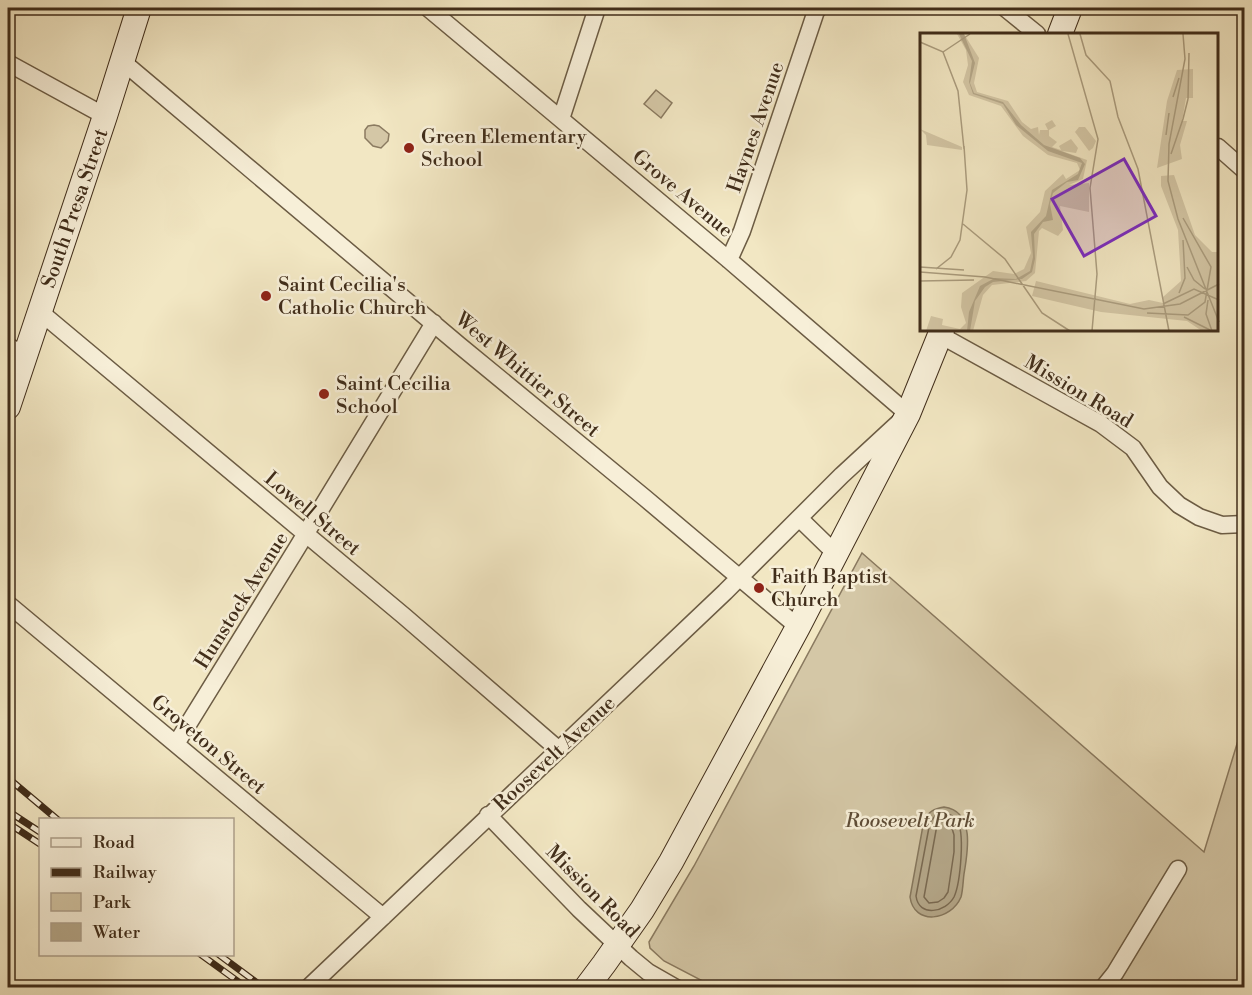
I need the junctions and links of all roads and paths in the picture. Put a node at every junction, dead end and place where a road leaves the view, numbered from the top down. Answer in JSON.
{"nodes":[{"id":1,"x":139,"y":8,"type":"edge"},
{"id":2,"x":428,"y":8,"type":"edge"},
{"id":3,"x":597,"y":8,"type":"edge"},
{"id":4,"x":819,"y":8,"type":"edge"},
{"id":5,"x":1005,"y":8,"type":"edge"},
{"id":6,"x":1070,"y":8,"type":"edge"},
{"id":7,"x":1036,"y":33,"type":"edge"},
{"id":8,"x":1065,"y":33,"type":"edge"},
{"id":9,"x":122,"y":61,"type":"junction"},
{"id":10,"x":8,"y":63,"type":"edge"},
{"id":11,"x":105,"y":116,"type":"junction"},
{"id":12,"x":561,"y":119,"type":"junction"},
{"id":13,"x":1219,"y":148,"type":"edge"},
{"id":14,"x":1245,"y":170,"type":"edge"},
{"id":15,"x":729,"y":260,"type":"junction"},
{"id":16,"x":39,"y":311,"type":"junction"},
{"id":17,"x":434,"y":323,"type":"junction"},
{"id":18,"x":941,"y":333,"type":"edge"},
{"id":19,"x":16,"y":351,"type":"edge"},
{"id":20,"x":8,"y":407,"type":"edge"},
{"id":21,"x":908,"y":414,"type":"junction"},
{"id":22,"x":799,"y":518,"type":"junction"},
{"id":23,"x":1245,"y":524,"type":"edge"},
{"id":24,"x":306,"y":534,"type":"junction"},
{"id":25,"x":836,"y":554,"type":"junction"},
{"id":26,"x":739,"y":579,"type":"junction"},
{"id":27,"x":8,"y":604,"type":"edge"},
{"id":28,"x":798,"y":627,"type":"junction"},
{"id":29,"x":176,"y":744,"type":"junction"},
{"id":30,"x":559,"y":750,"type":"junction"},
{"id":31,"x":488,"y":815,"type":"junction"},
{"id":32,"x":1178,"y":869,"type":"dead end"},
{"id":33,"x":382,"y":917,"type":"junction"},
{"id":34,"x":618,"y":946,"type":"junction"},
{"id":35,"x":308,"y":987,"type":"edge"},
{"id":36,"x":586,"y":987,"type":"edge"},
{"id":37,"x":676,"y":987,"type":"edge"},
{"id":38,"x":1103,"y":987,"type":"edge"}],
"edges":[{"from":1,"to":9,"type":"main road","name":"South Presa Street"},
{"from":2,"to":12,"type":"street","name":"Grove Avenue"},
{"from":3,"to":12,"type":"street"},
{"from":4,"to":15,"type":"street","name":"Haynes Avenue"},
{"from":5,"to":7,"type":"street"},
{"from":6,"to":8,"type":"main road"},
{"from":9,"to":11,"type":"main road","name":"South Presa Street"},
{"from":9,"to":17,"type":"street","name":"West Whittier Street"},
{"from":10,"to":11,"type":"street"},
{"from":11,"to":16,"type":"main road","name":"South Presa Street"},
{"from":12,"to":15,"type":"street","name":"Grove Avenue"},
{"from":13,"to":14,"type":"street"},
{"from":15,"to":21,"type":"street","name":"Grove Avenue"},
{"from":16,"to":19,"type":"main road","name":"South Presa Street"},
{"from":16,"to":24,"type":"street","name":"Lowell Street"},
{"from":17,"to":24,"type":"street","name":"Hunstock Avenue"},
{"from":17,"to":26,"type":"street","name":"West Whittier Street"},
{"from":18,"to":21,"type":"main road","name":"Roosevelt Avenue"},
{"from":18,"to":23,"type":"street","name":"Mission Road"},
{"from":19,"to":20,"type":"main road","name":"South Presa Street"},
{"from":21,"to":22,"type":"street","name":"Roosevelt Avenue"},
{"from":21,"to":25,"type":"main road","name":"Roosevelt Avenue"},
{"from":22,"to":25,"type":"street"},
{"from":22,"to":26,"type":"street","name":"Roosevelt Avenue"},
{"from":24,"to":29,"type":"street","name":"Hunstock Avenue"},
{"from":24,"to":30,"type":"street","name":"Lowell Street"},
{"from":25,"to":28,"type":"main road","name":"Roosevelt Avenue"},
{"from":26,"to":28,"type":"street","name":"West Whittier Street"},
{"from":26,"to":30,"type":"street","name":"Roosevelt Avenue"},
{"from":27,"to":29,"type":"street","name":"Groveton Street"},
{"from":28,"to":34,"type":"main road","name":"Roosevelt Avenue"},
{"from":29,"to":33,"type":"street","name":"Groveton Street"},
{"from":30,"to":31,"type":"street","name":"Roosevelt Avenue"},
{"from":31,"to":33,"type":"street","name":"Roosevelt Avenue"},
{"from":31,"to":34,"type":"street","name":"Mission Road"},
{"from":32,"to":38,"type":"street"},
{"from":33,"to":35,"type":"street","name":"Roosevelt Avenue"},
{"from":34,"to":36,"type":"main road","name":"Roosevelt Avenue"},
{"from":34,"to":37,"type":"street","name":"Mission Road"}]}
